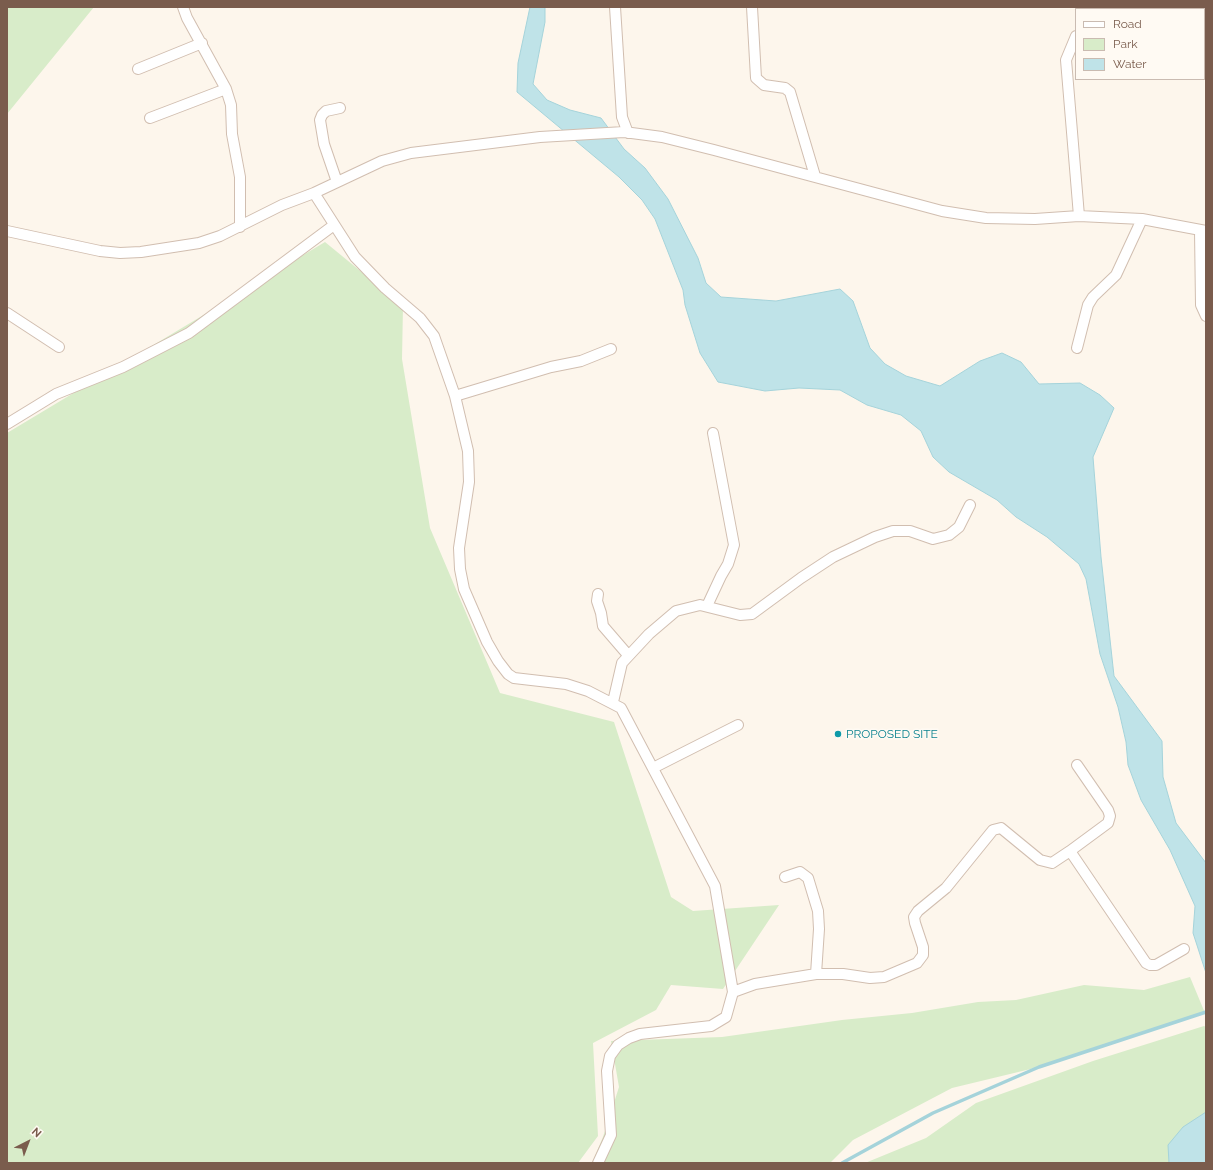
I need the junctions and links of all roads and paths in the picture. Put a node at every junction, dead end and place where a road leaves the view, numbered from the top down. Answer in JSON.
{"nodes":[{"id":1,"x":183,"y":7,"type":"edge"},
{"id":2,"x":615,"y":7,"type":"edge"},
{"id":3,"x":752,"y":7,"type":"edge"},
{"id":4,"x":1075,"y":38,"type":"edge"},
{"id":5,"x":202,"y":43,"type":"junction"},
{"id":6,"x":138,"y":69,"type":"dead end"},
{"id":7,"x":226,"y":89,"type":"junction"},
{"id":8,"x":340,"y":108,"type":"dead end"},
{"id":9,"x":150,"y":118,"type":"dead end"},
{"id":10,"x":626,"y":133,"type":"junction"},
{"id":11,"x":815,"y":176,"type":"junction"},
{"id":12,"x":337,"y":182,"type":"junction"},
{"id":13,"x":314,"y":192,"type":"junction"},
{"id":14,"x":1079,"y":216,"type":"junction"},
{"id":15,"x":1142,"y":220,"type":"junction"},
{"id":16,"x":334,"y":224,"type":"junction"},
{"id":17,"x":240,"y":227,"type":"junction"},
{"id":18,"x":7,"y":231,"type":"edge"},
{"id":19,"x":1203,"y":231,"type":"edge"},
{"id":20,"x":7,"y":313,"type":"edge"},
{"id":21,"x":1206,"y":316,"type":"edge"},
{"id":22,"x":59,"y":347,"type":"dead end"},
{"id":23,"x":1077,"y":348,"type":"dead end"},
{"id":24,"x":611,"y":349,"type":"dead end"},
{"id":25,"x":455,"y":396,"type":"junction"},
{"id":26,"x":7,"y":424,"type":"edge"},
{"id":27,"x":713,"y":433,"type":"dead end"},
{"id":28,"x":970,"y":505,"type":"dead end"},
{"id":29,"x":598,"y":594,"type":"dead end"},
{"id":30,"x":707,"y":606,"type":"junction"},
{"id":31,"x":628,"y":655,"type":"junction"},
{"id":32,"x":613,"y":702,"type":"junction"},
{"id":33,"x":738,"y":725,"type":"dead end"},
{"id":34,"x":1077,"y":765,"type":"dead end"},
{"id":35,"x":654,"y":768,"type":"junction"},
{"id":36,"x":1070,"y":851,"type":"junction"},
{"id":37,"x":785,"y":877,"type":"dead end"},
{"id":38,"x":1184,"y":949,"type":"dead end"},
{"id":39,"x":816,"y":974,"type":"junction"},
{"id":40,"x":733,"y":992,"type":"junction"},
{"id":41,"x":598,"y":1163,"type":"edge"}],
"edges":[{"from":1,"to":5,"type":"street"},
{"from":2,"to":10,"type":"street"},
{"from":3,"to":11,"type":"street"},
{"from":4,"to":14,"type":"street"},
{"from":5,"to":6,"type":"street"},
{"from":5,"to":7,"type":"street"},
{"from":7,"to":9,"type":"street"},
{"from":7,"to":17,"type":"street"},
{"from":8,"to":12,"type":"street"},
{"from":10,"to":11,"type":"street"},
{"from":10,"to":12,"type":"street"},
{"from":11,"to":14,"type":"street"},
{"from":12,"to":13,"type":"street"},
{"from":13,"to":16,"type":"street"},
{"from":13,"to":17,"type":"street"},
{"from":14,"to":15,"type":"street"},
{"from":15,"to":19,"type":"street"},
{"from":15,"to":23,"type":"street"},
{"from":16,"to":25,"type":"street"},
{"from":16,"to":26,"type":"street"},
{"from":17,"to":18,"type":"street"},
{"from":19,"to":21,"type":"street"},
{"from":20,"to":22,"type":"street"},
{"from":24,"to":25,"type":"street"},
{"from":25,"to":32,"type":"street"},
{"from":27,"to":30,"type":"street"},
{"from":28,"to":30,"type":"street"},
{"from":29,"to":31,"type":"street"},
{"from":30,"to":31,"type":"street"},
{"from":31,"to":32,"type":"street"},
{"from":32,"to":35,"type":"street"},
{"from":33,"to":35,"type":"street"},
{"from":34,"to":36,"type":"street"},
{"from":35,"to":40,"type":"street"},
{"from":36,"to":38,"type":"street"},
{"from":36,"to":39,"type":"street"},
{"from":37,"to":39,"type":"street"},
{"from":39,"to":40,"type":"street"},
{"from":40,"to":41,"type":"street"}]}
